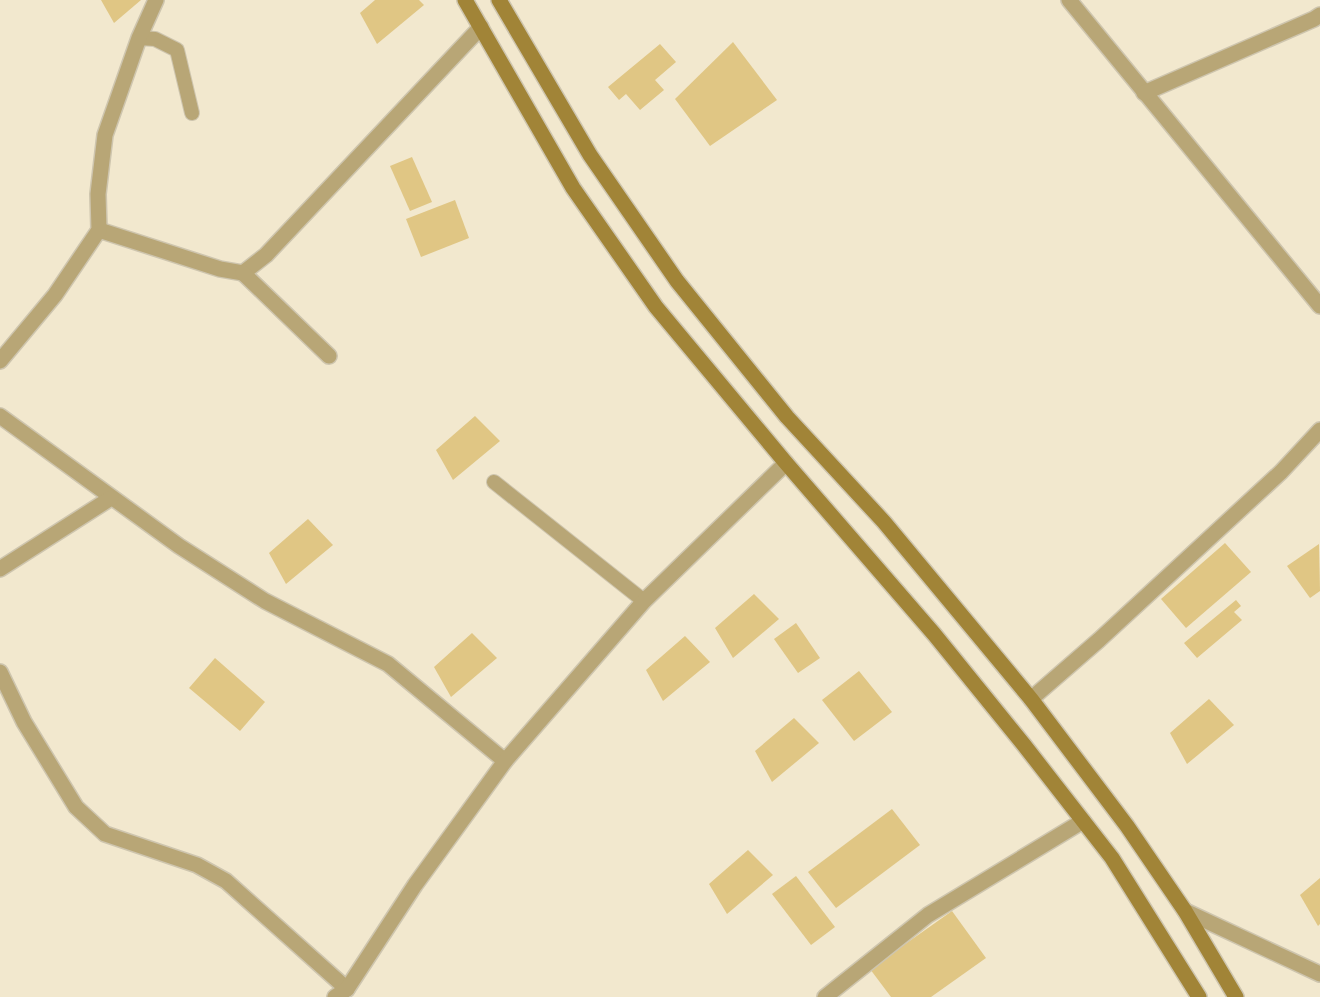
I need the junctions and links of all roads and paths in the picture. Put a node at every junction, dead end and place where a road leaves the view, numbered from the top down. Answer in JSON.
{"nodes":[{"id":1,"x":156,"y":0,"type":"edge"},
{"id":2,"x":465,"y":0,"type":"edge"},
{"id":3,"x":499,"y":0,"type":"edge"},
{"id":4,"x":1069,"y":0,"type":"edge"},
{"id":5,"x":1320,"y":15,"type":"edge"},
{"id":6,"x":481,"y":26,"type":"junction"},
{"id":7,"x":138,"y":38,"type":"junction"},
{"id":8,"x":1144,"y":93,"type":"junction"},
{"id":9,"x":192,"y":113,"type":"dead end"},
{"id":10,"x":99,"y":230,"type":"junction"},
{"id":11,"x":243,"y":273,"type":"junction"},
{"id":12,"x":1320,"y":306,"type":"edge"},
{"id":13,"x":329,"y":356,"type":"dead end"},
{"id":14,"x":0,"y":361,"type":"edge"},
{"id":15,"x":0,"y":416,"type":"edge"},
{"id":16,"x":1320,"y":430,"type":"edge"},
{"id":17,"x":786,"y":462,"type":"junction"},
{"id":18,"x":494,"y":482,"type":"dead end"},
{"id":19,"x":111,"y":498,"type":"junction"},
{"id":20,"x":0,"y":569,"type":"edge"},
{"id":21,"x":644,"y":601,"type":"junction"},
{"id":22,"x":0,"y":672,"type":"edge"},
{"id":23,"x":1031,"y":699,"type":"junction"},
{"id":24,"x":505,"y":760,"type":"junction"},
{"id":25,"x":1083,"y":820,"type":"junction"},
{"id":26,"x":1185,"y":911,"type":"junction"},
{"id":27,"x":1320,"y":974,"type":"edge"},
{"id":28,"x":341,"y":993,"type":"edge"},
{"id":29,"x":825,"y":997,"type":"edge"},
{"id":30,"x":1199,"y":997,"type":"edge"},
{"id":31,"x":1236,"y":997,"type":"edge"}],
"edges":[{"from":1,"to":7,"type":"street"},
{"from":2,"to":6,"type":"main road"},
{"from":3,"to":23,"type":"main road"},
{"from":4,"to":8,"type":"street"},
{"from":5,"to":8,"type":"street"},
{"from":6,"to":11,"type":"street"},
{"from":6,"to":17,"type":"main road"},
{"from":7,"to":9,"type":"lane"},
{"from":7,"to":10,"type":"street"},
{"from":8,"to":12,"type":"street"},
{"from":10,"to":11,"type":"street"},
{"from":10,"to":14,"type":"street"},
{"from":11,"to":13,"type":"street"},
{"from":15,"to":19,"type":"street"},
{"from":16,"to":23,"type":"street"},
{"from":17,"to":21,"type":"street"},
{"from":17,"to":25,"type":"main road"},
{"from":18,"to":21,"type":"lane"},
{"from":19,"to":20,"type":"street"},
{"from":19,"to":24,"type":"street"},
{"from":21,"to":24,"type":"street"},
{"from":22,"to":28,"type":"street"},
{"from":23,"to":26,"type":"main road"},
{"from":24,"to":28,"type":"street"},
{"from":25,"to":29,"type":"street"},
{"from":25,"to":30,"type":"main road"},
{"from":26,"to":27,"type":"street"},
{"from":26,"to":31,"type":"main road"}]}
